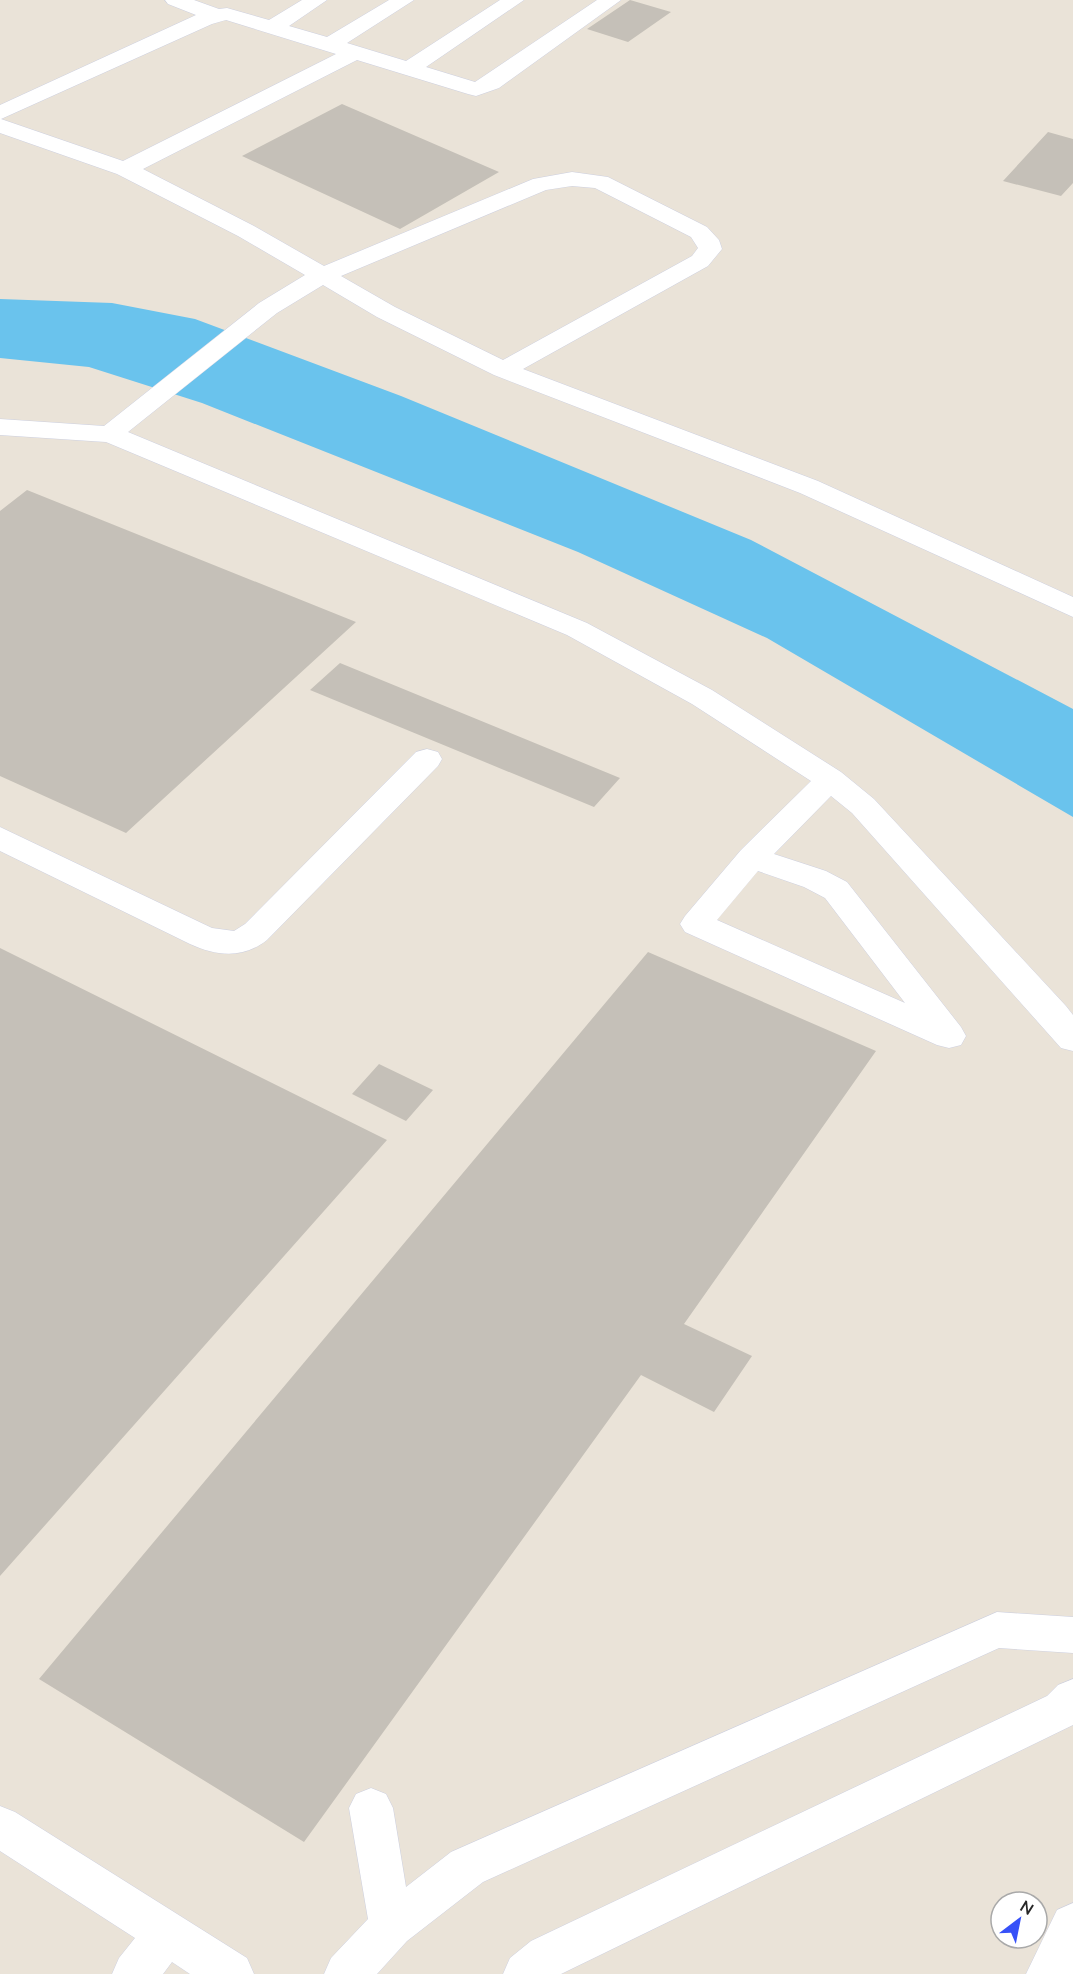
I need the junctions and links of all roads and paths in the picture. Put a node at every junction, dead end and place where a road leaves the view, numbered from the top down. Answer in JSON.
{"nodes":[{"id":1,"x":175,"y":0,"type":"edge"},
{"id":2,"x":317,"y":0,"type":"edge"},
{"id":3,"x":404,"y":0,"type":"edge"},
{"id":4,"x":513,"y":0,"type":"edge"},
{"id":5,"x":611,"y":0,"type":"edge"},
{"id":6,"x":215,"y":15,"type":"junction"},
{"id":7,"x":271,"y":28,"type":"junction"},
{"id":8,"x":328,"y":46,"type":"junction"},
{"id":9,"x":352,"y":54,"type":"junction"},
{"id":10,"x":408,"y":69,"type":"junction"},
{"id":11,"x":0,"y":113,"type":"edge"},
{"id":12,"x":0,"y":126,"type":"edge"},
{"id":13,"x":0,"y":136,"type":"edge"},
{"id":14,"x":64,"y":146,"type":"junction"},
{"id":15,"x":124,"y":169,"type":"junction"},
{"id":16,"x":323,"y":275,"type":"junction"},
{"id":17,"x":503,"y":370,"type":"junction"},
{"id":18,"x":0,"y":427,"type":"edge"},
{"id":19,"x":110,"y":434,"type":"junction"},
{"id":20,"x":1073,"y":608,"type":"edge"},
{"id":21,"x":427,"y":759,"type":"dead end"},
{"id":22,"x":830,"y":779,"type":"junction"},
{"id":23,"x":0,"y":838,"type":"edge"},
{"id":24,"x":752,"y":858,"type":"junction"},
{"id":25,"x":1073,"y":1039,"type":"edge"},
{"id":26,"x":1073,"y":1635,"type":"edge"},
{"id":27,"x":1073,"y":1698,"type":"edge"},
{"id":28,"x":371,"y":1808,"type":"dead end"},
{"id":29,"x":0,"y":1827,"type":"edge"},
{"id":30,"x":1073,"y":1925,"type":"edge"},
{"id":31,"x":391,"y":1926,"type":"junction"},
{"id":32,"x":166,"y":1933,"type":"junction"},
{"id":33,"x":135,"y":1974,"type":"edge"},
{"id":34,"x":231,"y":1974,"type":"edge"},
{"id":35,"x":347,"y":1974,"type":"edge"},
{"id":36,"x":526,"y":1974,"type":"edge"},
{"id":37,"x":1049,"y":1974,"type":"edge"}],
"edges":[{"from":1,"to":6,"type":"street"},
{"from":2,"to":7,"type":"street"},
{"from":3,"to":8,"type":"street"},
{"from":4,"to":10,"type":"street"},
{"from":5,"to":10,"type":"street"},
{"from":6,"to":7,"type":"street"},
{"from":6,"to":11,"type":"street"},
{"from":7,"to":8,"type":"street"},
{"from":8,"to":9,"type":"street"},
{"from":9,"to":10,"type":"street"},
{"from":9,"to":15,"type":"street"},
{"from":12,"to":14,"type":"street"},
{"from":13,"to":14,"type":"street"},
{"from":14,"to":15,"type":"street"},
{"from":15,"to":16,"type":"street"},
{"from":16,"to":17,"type":"street"},
{"from":16,"to":17,"type":"street"},
{"from":16,"to":19,"type":"street"},
{"from":17,"to":20,"type":"street"},
{"from":18,"to":19,"type":"street"},
{"from":19,"to":22,"type":"street"},
{"from":21,"to":23,"type":"street"},
{"from":22,"to":24,"type":"street"},
{"from":22,"to":25,"type":"street"},
{"from":24,"to":24,"type":"street"},
{"from":26,"to":31,"type":"street"},
{"from":27,"to":36,"type":"street"},
{"from":28,"to":31,"type":"street"},
{"from":29,"to":32,"type":"street"},
{"from":30,"to":37,"type":"street"},
{"from":31,"to":35,"type":"street"},
{"from":32,"to":33,"type":"street"},
{"from":32,"to":34,"type":"street"}]}
